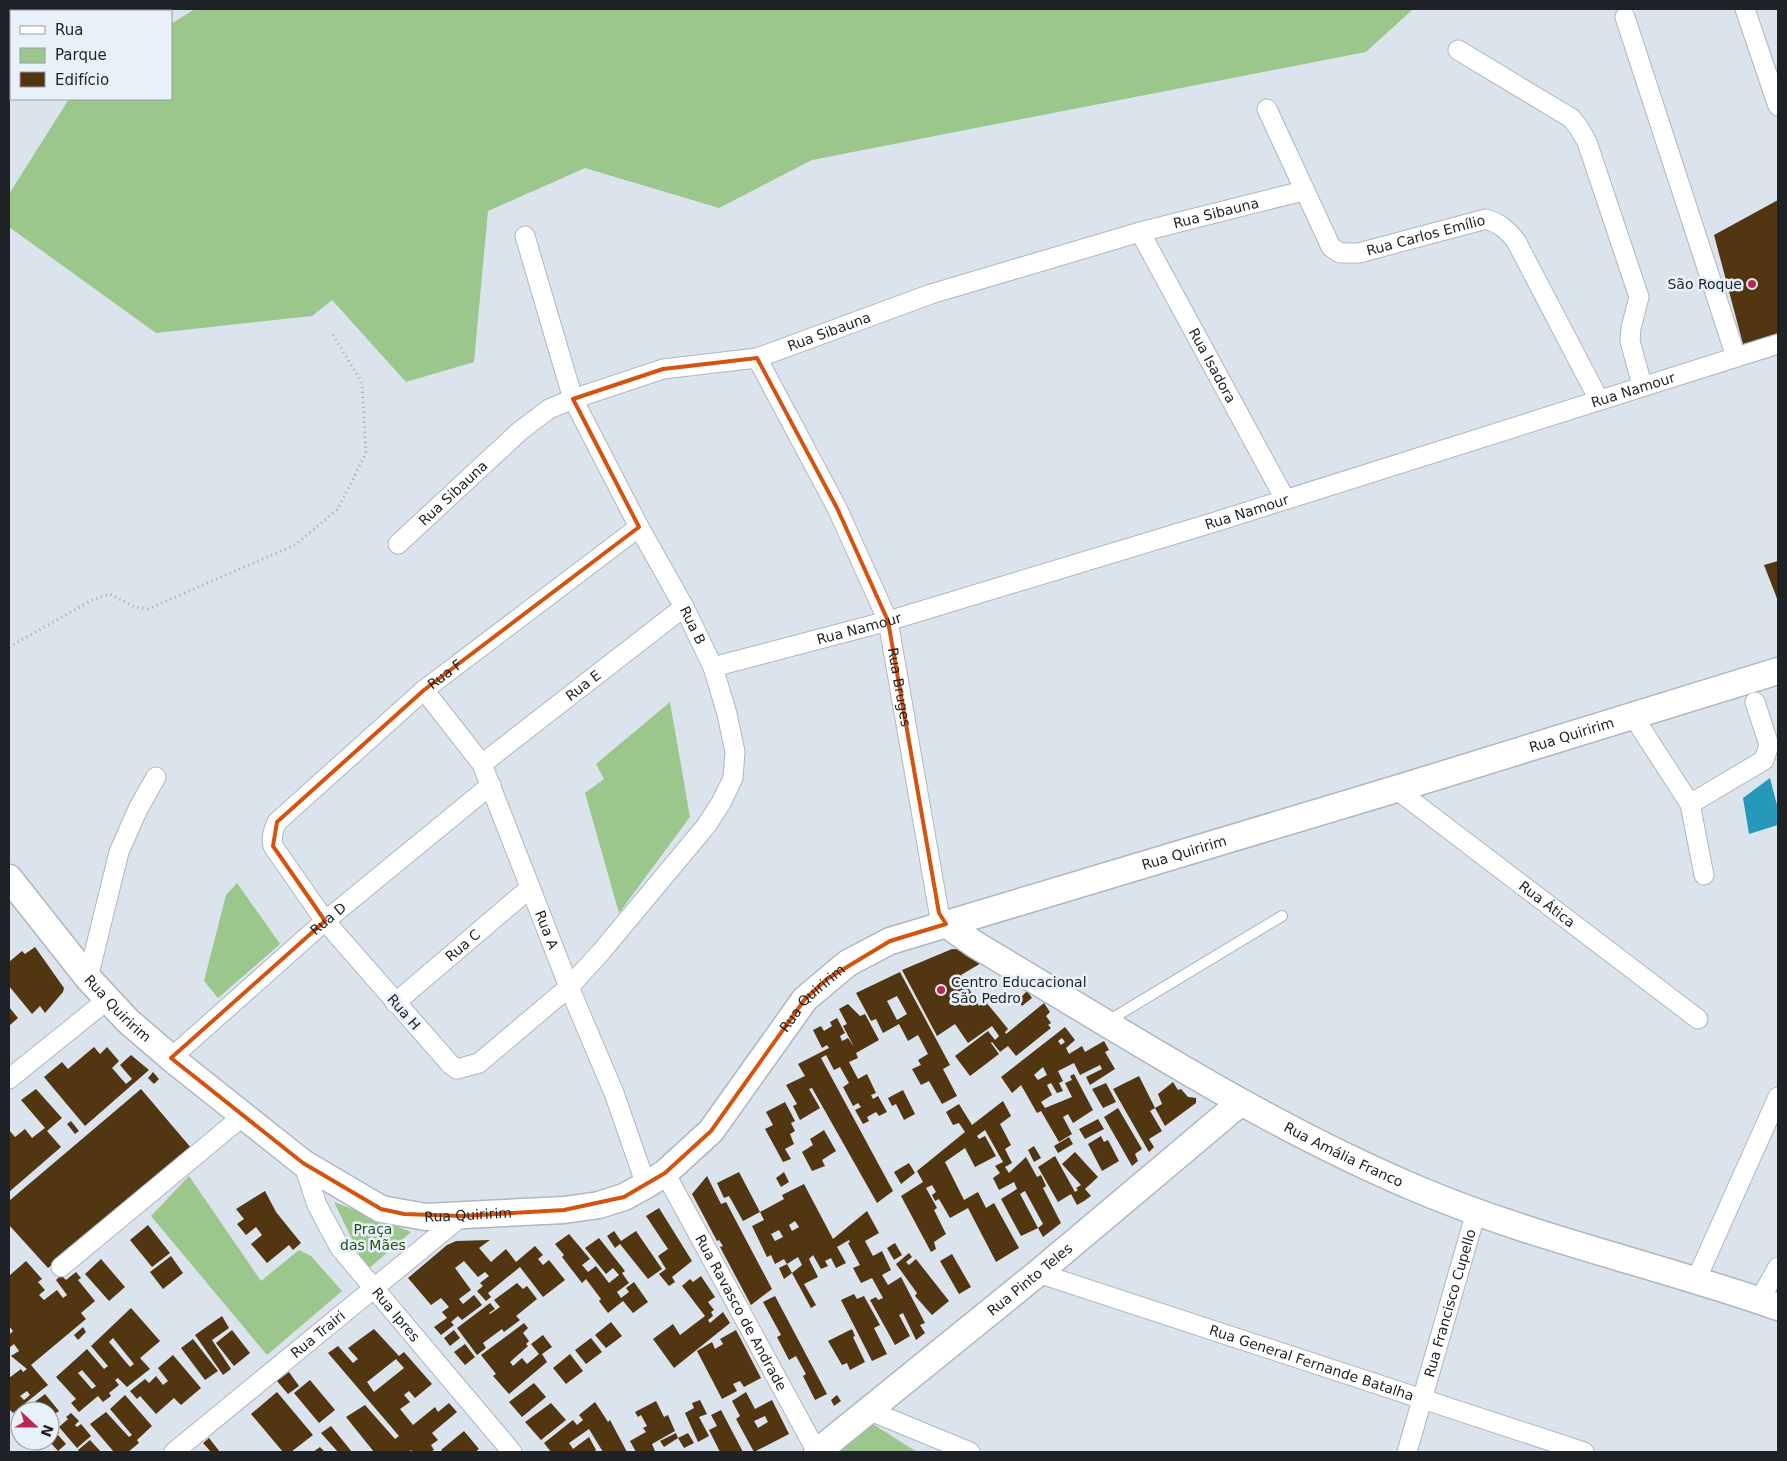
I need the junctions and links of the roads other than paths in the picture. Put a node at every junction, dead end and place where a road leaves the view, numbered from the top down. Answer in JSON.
{"nodes":[{"id":1,"x":1745,"y":9,"type":"edge"},
{"id":2,"x":1625,"y":16,"type":"dead end"},
{"id":3,"x":1458,"y":50,"type":"dead end"},
{"id":4,"x":1778,"y":106,"type":"edge"},
{"id":5,"x":1268,"y":109,"type":"dead end"},
{"id":6,"x":1303,"y":191,"type":"junction"},
{"id":7,"x":1140,"y":232,"type":"junction"},
{"id":8,"x":526,"y":236,"type":"dead end"},
{"id":9,"x":1778,"y":344,"type":"edge"},
{"id":10,"x":1736,"y":357,"type":"junction"},
{"id":11,"x":757,"y":358,"type":"junction"},
{"id":12,"x":1642,"y":385,"type":"junction"},
{"id":13,"x":572,"y":399,"type":"junction"},
{"id":14,"x":1599,"y":400,"type":"junction"},
{"id":15,"x":1286,"y":499,"type":"junction"},
{"id":16,"x":639,"y":527,"type":"junction"},
{"id":17,"x":398,"y":544,"type":"dead end"},
{"id":18,"x":684,"y":607,"type":"junction"},
{"id":19,"x":888,"y":621,"type":"junction"},
{"id":20,"x":713,"y":667,"type":"junction"},
{"id":21,"x":1778,"y":671,"type":"edge"},
{"id":22,"x":424,"y":690,"type":"junction"},
{"id":23,"x":1756,"y":702,"type":"dead end"},
{"id":24,"x":1633,"y":716,"type":"junction"},
{"id":25,"x":482,"y":764,"type":"junction"},
{"id":26,"x":156,"y":777,"type":"dead end"},
{"id":27,"x":491,"y":786,"type":"junction"},
{"id":28,"x":1396,"y":789,"type":"junction"},
{"id":29,"x":1690,"y":804,"type":"junction"},
{"id":30,"x":272,"y":839,"type":"joint"},
{"id":31,"x":1704,"y":875,"type":"dead end"},
{"id":32,"x":9,"y":878,"type":"edge"},
{"id":33,"x":530,"y":888,"type":"junction"},
{"id":34,"x":1282,"y":916,"type":"dead end"},
{"id":35,"x":325,"y":922,"type":"junction"},
{"id":36,"x":946,"y":924,"type":"junction"},
{"id":37,"x":88,"y":978,"type":"junction"},
{"id":38,"x":569,"y":987,"type":"junction"},
{"id":39,"x":107,"y":1000,"type":"junction"},
{"id":40,"x":395,"y":1003,"type":"junction"},
{"id":41,"x":1698,"y":1020,"type":"dead end"},
{"id":42,"x":1106,"y":1022,"type":"junction"},
{"id":43,"x":171,"y":1058,"type":"junction"},
{"id":44,"x":9,"y":1079,"type":"edge"},
{"id":45,"x":1778,"y":1097,"type":"edge"},
{"id":46,"x":1240,"y":1103,"type":"junction"},
{"id":47,"x":243,"y":1116,"type":"junction"},
{"id":48,"x":303,"y":1164,"type":"junction"},
{"id":49,"x":656,"y":1179,"type":"junction"},
{"id":50,"x":1476,"y":1212,"type":"junction"},
{"id":51,"x":462,"y":1216,"type":"junction"},
{"id":52,"x":61,"y":1267,"type":"dead end"},
{"id":53,"x":1778,"y":1267,"type":"edge"},
{"id":54,"x":1038,"y":1273,"type":"junction"},
{"id":55,"x":1696,"y":1280,"type":"junction"},
{"id":56,"x":372,"y":1289,"type":"junction"},
{"id":57,"x":1769,"y":1304,"type":"edge"},
{"id":58,"x":1423,"y":1399,"type":"junction"},
{"id":59,"x":868,"y":1410,"type":"junction"},
{"id":60,"x":174,"y":1452,"type":"edge"},
{"id":61,"x":512,"y":1452,"type":"edge"},
{"id":62,"x":817,"y":1452,"type":"edge"},
{"id":63,"x":970,"y":1452,"type":"edge"},
{"id":64,"x":1407,"y":1452,"type":"edge"},
{"id":65,"x":1584,"y":1452,"type":"edge"}],
"edges":[{"from":1,"to":4,"type":"street"},
{"from":2,"to":10,"type":"street"},
{"from":3,"to":12,"type":"street"},
{"from":5,"to":6,"type":"street","name":"Rua Carlos Emílio"},
{"from":6,"to":7,"type":"street","name":"Rua Sibauna"},
{"from":6,"to":14,"type":"street","name":"Rua Carlos Emílio"},
{"from":7,"to":11,"type":"street","name":"Rua Sibauna"},
{"from":7,"to":15,"type":"street","name":"Rua Isadora"},
{"from":8,"to":13,"type":"street","name":"Rua B"},
{"from":9,"to":10,"type":"street","name":"Rua Namour"},
{"from":10,"to":12,"type":"street","name":"Rua Namour"},
{"from":11,"to":13,"type":"street","name":"Rua Sibauna"},
{"from":11,"to":19,"type":"street","name":"Rua Bruges"},
{"from":12,"to":14,"type":"street","name":"Rua Namour"},
{"from":13,"to":16,"type":"street","name":"Rua B"},
{"from":13,"to":17,"type":"street","name":"Rua Sibauna"},
{"from":14,"to":15,"type":"street","name":"Rua Namour"},
{"from":15,"to":19,"type":"street","name":"Rua Namour"},
{"from":16,"to":18,"type":"street","name":"Rua B"},
{"from":16,"to":22,"type":"street","name":"Rua F"},
{"from":18,"to":20,"type":"street","name":"Rua B"},
{"from":18,"to":25,"type":"street","name":"Rua E"},
{"from":19,"to":20,"type":"street","name":"Rua Namour"},
{"from":19,"to":36,"type":"street","name":"Rua Bruges"},
{"from":20,"to":38,"type":"street","name":"Rua B"},
{"from":21,"to":24,"type":"main road","name":"Rua Quiririm"},
{"from":22,"to":25,"type":"street","name":"Rua A"},
{"from":22,"to":30,"type":"street","name":"Rua F"},
{"from":23,"to":29,"type":"street"},
{"from":24,"to":28,"type":"main road","name":"Rua Quiririm"},
{"from":24,"to":29,"type":"street"},
{"from":25,"to":27,"type":"street","name":"Rua A"},
{"from":26,"to":37,"type":"street"},
{"from":27,"to":33,"type":"street","name":"Rua A"},
{"from":27,"to":35,"type":"street","name":"Rua D"},
{"from":28,"to":36,"type":"main road","name":"Rua Quiririm"},
{"from":28,"to":41,"type":"street","name":"Rua Ática"},
{"from":29,"to":31,"type":"street"},
{"from":30,"to":35,"type":"street","name":"Rua H"},
{"from":32,"to":37,"type":"main road","name":"Rua Quiririm"},
{"from":33,"to":38,"type":"street","name":"Rua A"},
{"from":33,"to":40,"type":"street","name":"Rua C"},
{"from":34,"to":42,"type":"lane"},
{"from":35,"to":40,"type":"street","name":"Rua H"},
{"from":35,"to":43,"type":"street","name":"Rua D"},
{"from":36,"to":42,"type":"main road","name":"Rua Amália Franco"},
{"from":36,"to":49,"type":"main road","name":"Rua Quiririm"},
{"from":37,"to":39,"type":"main road","name":"Rua Quiririm"},
{"from":38,"to":40,"type":"street","name":"Rua H"},
{"from":38,"to":49,"type":"street","name":"Rua A"},
{"from":39,"to":43,"type":"main road","name":"Rua Quiririm"},
{"from":39,"to":44,"type":"street"},
{"from":42,"to":46,"type":"main road","name":"Rua Amália Franco"},
{"from":43,"to":47,"type":"main road","name":"Rua Quiririm"},
{"from":45,"to":55,"type":"street"},
{"from":46,"to":50,"type":"main road","name":"Rua Amália Franco"},
{"from":46,"to":54,"type":"main road","name":"Rua Pinto Teles"},
{"from":47,"to":48,"type":"main road","name":"Rua Quiririm"},
{"from":47,"to":52,"type":"street"},
{"from":48,"to":51,"type":"main road","name":"Rua Quiririm"},
{"from":48,"to":56,"type":"street","name":"Rua Ipres"},
{"from":49,"to":51,"type":"main road","name":"Rua Quiririm"},
{"from":49,"to":62,"type":"street","name":"Rua Ravasco de Andrade"},
{"from":50,"to":55,"type":"main road","name":"Rua Amália Franco"},
{"from":50,"to":58,"type":"street","name":"Rua Francisco Cupello"},
{"from":51,"to":56,"type":"street","name":"Rua Trairi"},
{"from":53,"to":57,"type":"street"},
{"from":54,"to":58,"type":"street","name":"Rua General Fernande Batalha"},
{"from":54,"to":59,"type":"main road","name":"Rua Pinto Teles"},
{"from":55,"to":57,"type":"main road","name":"Rua Amália Franco"},
{"from":56,"to":60,"type":"street","name":"Rua Trairi"},
{"from":56,"to":61,"type":"street","name":"Rua Ipres"},
{"from":58,"to":64,"type":"street","name":"Rua Francisco Cupello"},
{"from":58,"to":65,"type":"street","name":"Rua General Fernande Batalha"},
{"from":59,"to":62,"type":"main road","name":"Rua Pinto Teles"},
{"from":59,"to":63,"type":"street"}]}
